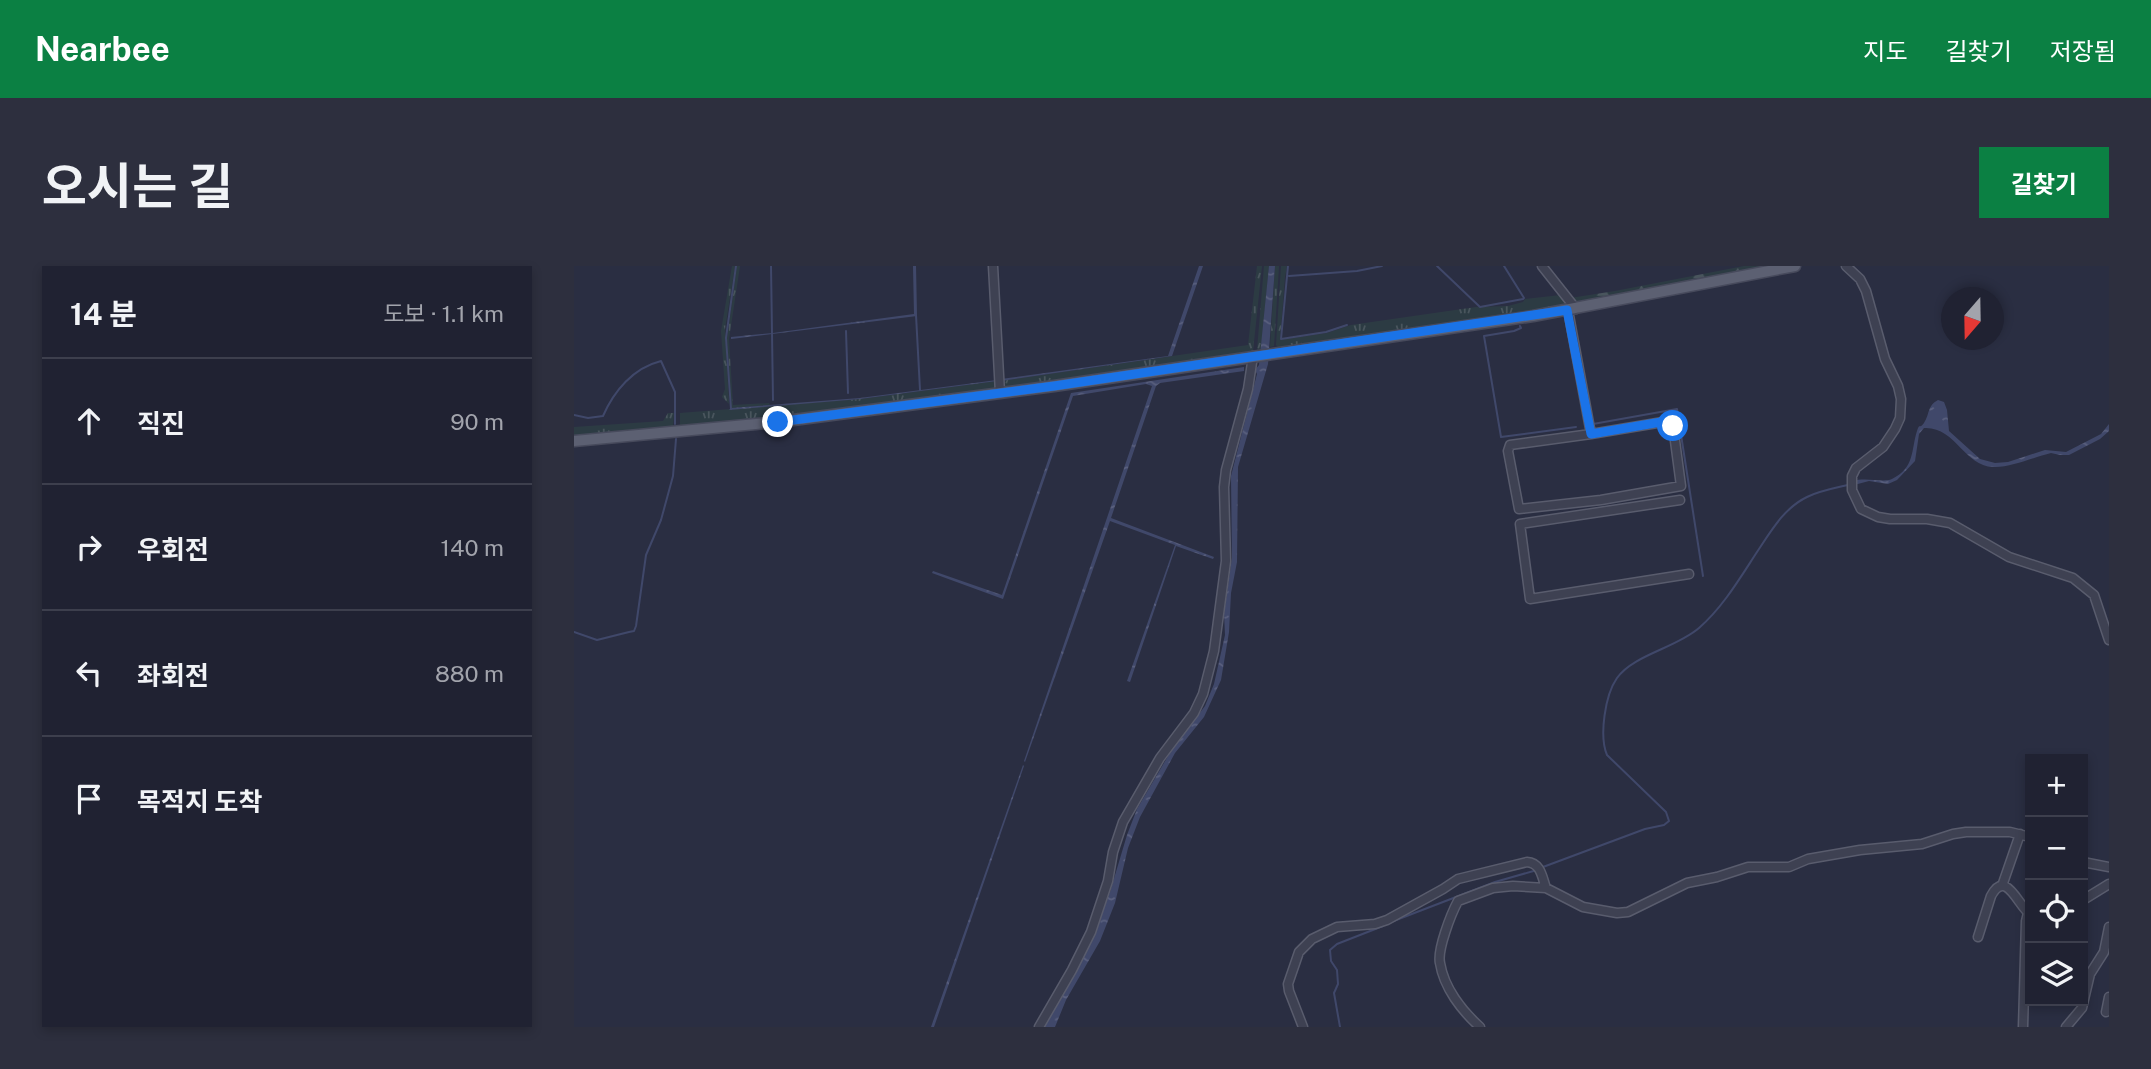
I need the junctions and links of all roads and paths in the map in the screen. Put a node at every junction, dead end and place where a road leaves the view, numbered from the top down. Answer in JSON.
{"nodes":[{"id":1,"x":993,"y":266,"type":"edge"},
{"id":2,"x":1542,"y":266,"type":"edge"},
{"id":3,"x":1794,"y":266,"type":"edge"},
{"id":4,"x":1846,"y":266,"type":"edge"},
{"id":5,"x":1572,"y":309,"type":"junction"},
{"id":6,"x":1255,"y":356,"type":"junction"},
{"id":7,"x":1000,"y":393,"type":"junction"},
{"id":8,"x":1591,"y":434,"type":"junction"},
{"id":9,"x":574,"y":441,"type":"edge"},
{"id":10,"x":1659,"y":491,"type":"junction"},
{"id":11,"x":1601,"y":500,"type":"junction"},
{"id":12,"x":1680,"y":500,"type":"dead end"},
{"id":13,"x":1661,"y":503,"type":"junction"},
{"id":14,"x":1543,"y":508,"type":"junction"},
{"id":15,"x":1603,"y":512,"type":"junction"},
{"id":16,"x":1545,"y":520,"type":"junction"},
{"id":17,"x":1689,"y":574,"type":"dead end"},
{"id":18,"x":2106,"y":622,"type":"edge"},
{"id":19,"x":2109,"y":640,"type":"edge"},
{"id":20,"x":2020,"y":834,"type":"junction"},
{"id":21,"x":2025,"y":836,"type":"edge"},
{"id":22,"x":2088,"y":863,"type":"edge"},
{"id":23,"x":2109,"y":867,"type":"edge"},
{"id":24,"x":2109,"y":884,"type":"edge"},
{"id":25,"x":2002,"y":886,"type":"junction"},
{"id":26,"x":1546,"y":888,"type":"junction"},
{"id":27,"x":2088,"y":897,"type":"edge"},
{"id":28,"x":2025,"y":911,"type":"edge"},
{"id":29,"x":2109,"y":927,"type":"edge"},
{"id":30,"x":1978,"y":937,"type":"dead end"},
{"id":31,"x":2025,"y":943,"type":"edge"},
{"id":32,"x":2108,"y":945,"type":"edge"},
{"id":33,"x":2109,"y":997,"type":"edge"},
{"id":34,"x":2106,"y":1012,"type":"dead end"},
{"id":35,"x":1039,"y":1027,"type":"edge"},
{"id":36,"x":1303,"y":1027,"type":"edge"},
{"id":37,"x":1480,"y":1027,"type":"edge"},
{"id":38,"x":2023,"y":1027,"type":"edge"},
{"id":39,"x":2066,"y":1027,"type":"edge"}],
"edges":[{"from":1,"to":7,"type":"street"},
{"from":2,"to":5,"type":"street"},
{"from":3,"to":5,"type":"main road"},
{"from":4,"to":18,"type":"street"},
{"from":5,"to":6,"type":"main road"},
{"from":5,"to":8,"type":"street"},
{"from":6,"to":7,"type":"main road"},
{"from":6,"to":35,"type":"street"},
{"from":7,"to":9,"type":"main road"},
{"from":8,"to":10,"type":"street"},
{"from":8,"to":14,"type":"street"},
{"from":10,"to":11,"type":"street"},
{"from":10,"to":13,"type":"street"},
{"from":11,"to":14,"type":"street"},
{"from":11,"to":15,"type":"street"},
{"from":12,"to":13,"type":"street"},
{"from":13,"to":15,"type":"street"},
{"from":14,"to":16,"type":"street"},
{"from":15,"to":16,"type":"street"},
{"from":16,"to":17,"type":"street"},
{"from":18,"to":19,"type":"street"},
{"from":20,"to":21,"type":"street"},
{"from":20,"to":25,"type":"street"},
{"from":20,"to":26,"type":"street"},
{"from":22,"to":23,"type":"street"},
{"from":24,"to":27,"type":"street"},
{"from":25,"to":28,"type":"street"},
{"from":25,"to":30,"type":"street"},
{"from":26,"to":36,"type":"street"},
{"from":26,"to":37,"type":"street"},
{"from":29,"to":32,"type":"street"},
{"from":31,"to":38,"type":"street"},
{"from":32,"to":39,"type":"street"},
{"from":33,"to":34,"type":"street"}]}
